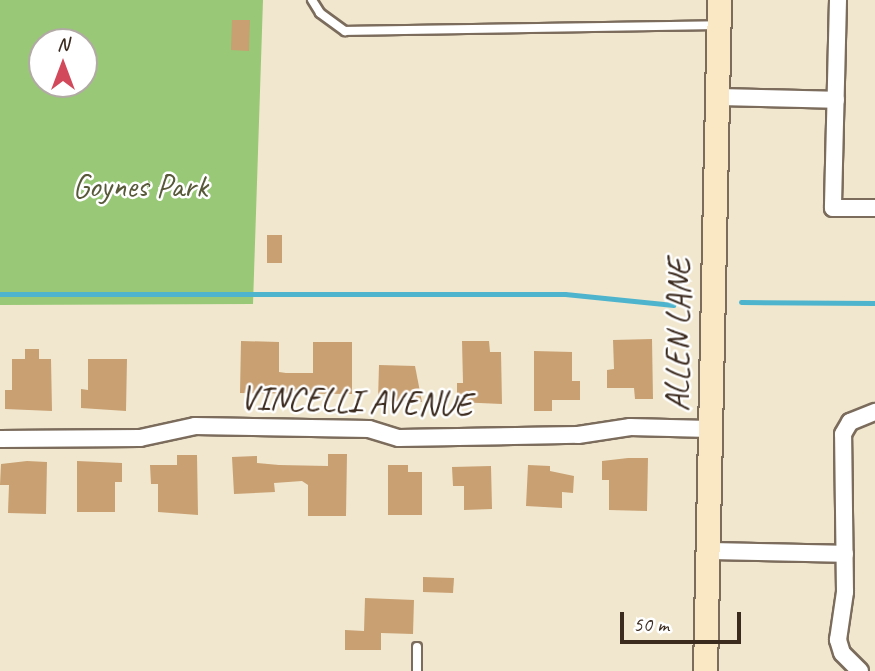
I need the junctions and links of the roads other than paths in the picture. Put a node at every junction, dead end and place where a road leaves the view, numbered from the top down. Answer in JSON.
{"nodes":[{"id":1,"x":312,"y":0,"type":"edge"},
{"id":2,"x":719,"y":0,"type":"edge"},
{"id":3,"x":838,"y":0,"type":"edge"},
{"id":4,"x":718,"y":24,"type":"junction"},
{"id":5,"x":717,"y":97,"type":"junction"},
{"id":6,"x":836,"y":100,"type":"junction"},
{"id":7,"x":875,"y":208,"type":"edge"},
{"id":8,"x":875,"y":412,"type":"edge"},
{"id":9,"x":710,"y":429,"type":"junction"},
{"id":10,"x":0,"y":439,"type":"edge"},
{"id":11,"x":708,"y":551,"type":"junction"},
{"id":12,"x":845,"y":554,"type":"junction"},
{"id":13,"x":417,"y":647,"type":"dead end"},
{"id":14,"x":855,"y":668,"type":"edge"},
{"id":15,"x":416,"y":671,"type":"edge"},
{"id":16,"x":705,"y":671,"type":"edge"}],
"edges":[{"from":1,"to":4,"type":"lane"},
{"from":2,"to":4,"type":"main road","name":"ALLEN LANE"},
{"from":3,"to":6,"type":"street"},
{"from":4,"to":5,"type":"main road","name":"ALLEN LANE"},
{"from":5,"to":6,"type":"street"},
{"from":5,"to":9,"type":"main road","name":"ALLEN LANE"},
{"from":6,"to":7,"type":"street"},
{"from":8,"to":12,"type":"street"},
{"from":9,"to":10,"type":"street","name":"VINCELLI AVENUE"},
{"from":9,"to":11,"type":"main road","name":"ALLEN LANE"},
{"from":11,"to":12,"type":"street"},
{"from":11,"to":16,"type":"main road","name":"ALLEN LANE"},
{"from":12,"to":14,"type":"street"},
{"from":13,"to":15,"type":"lane"}]}
